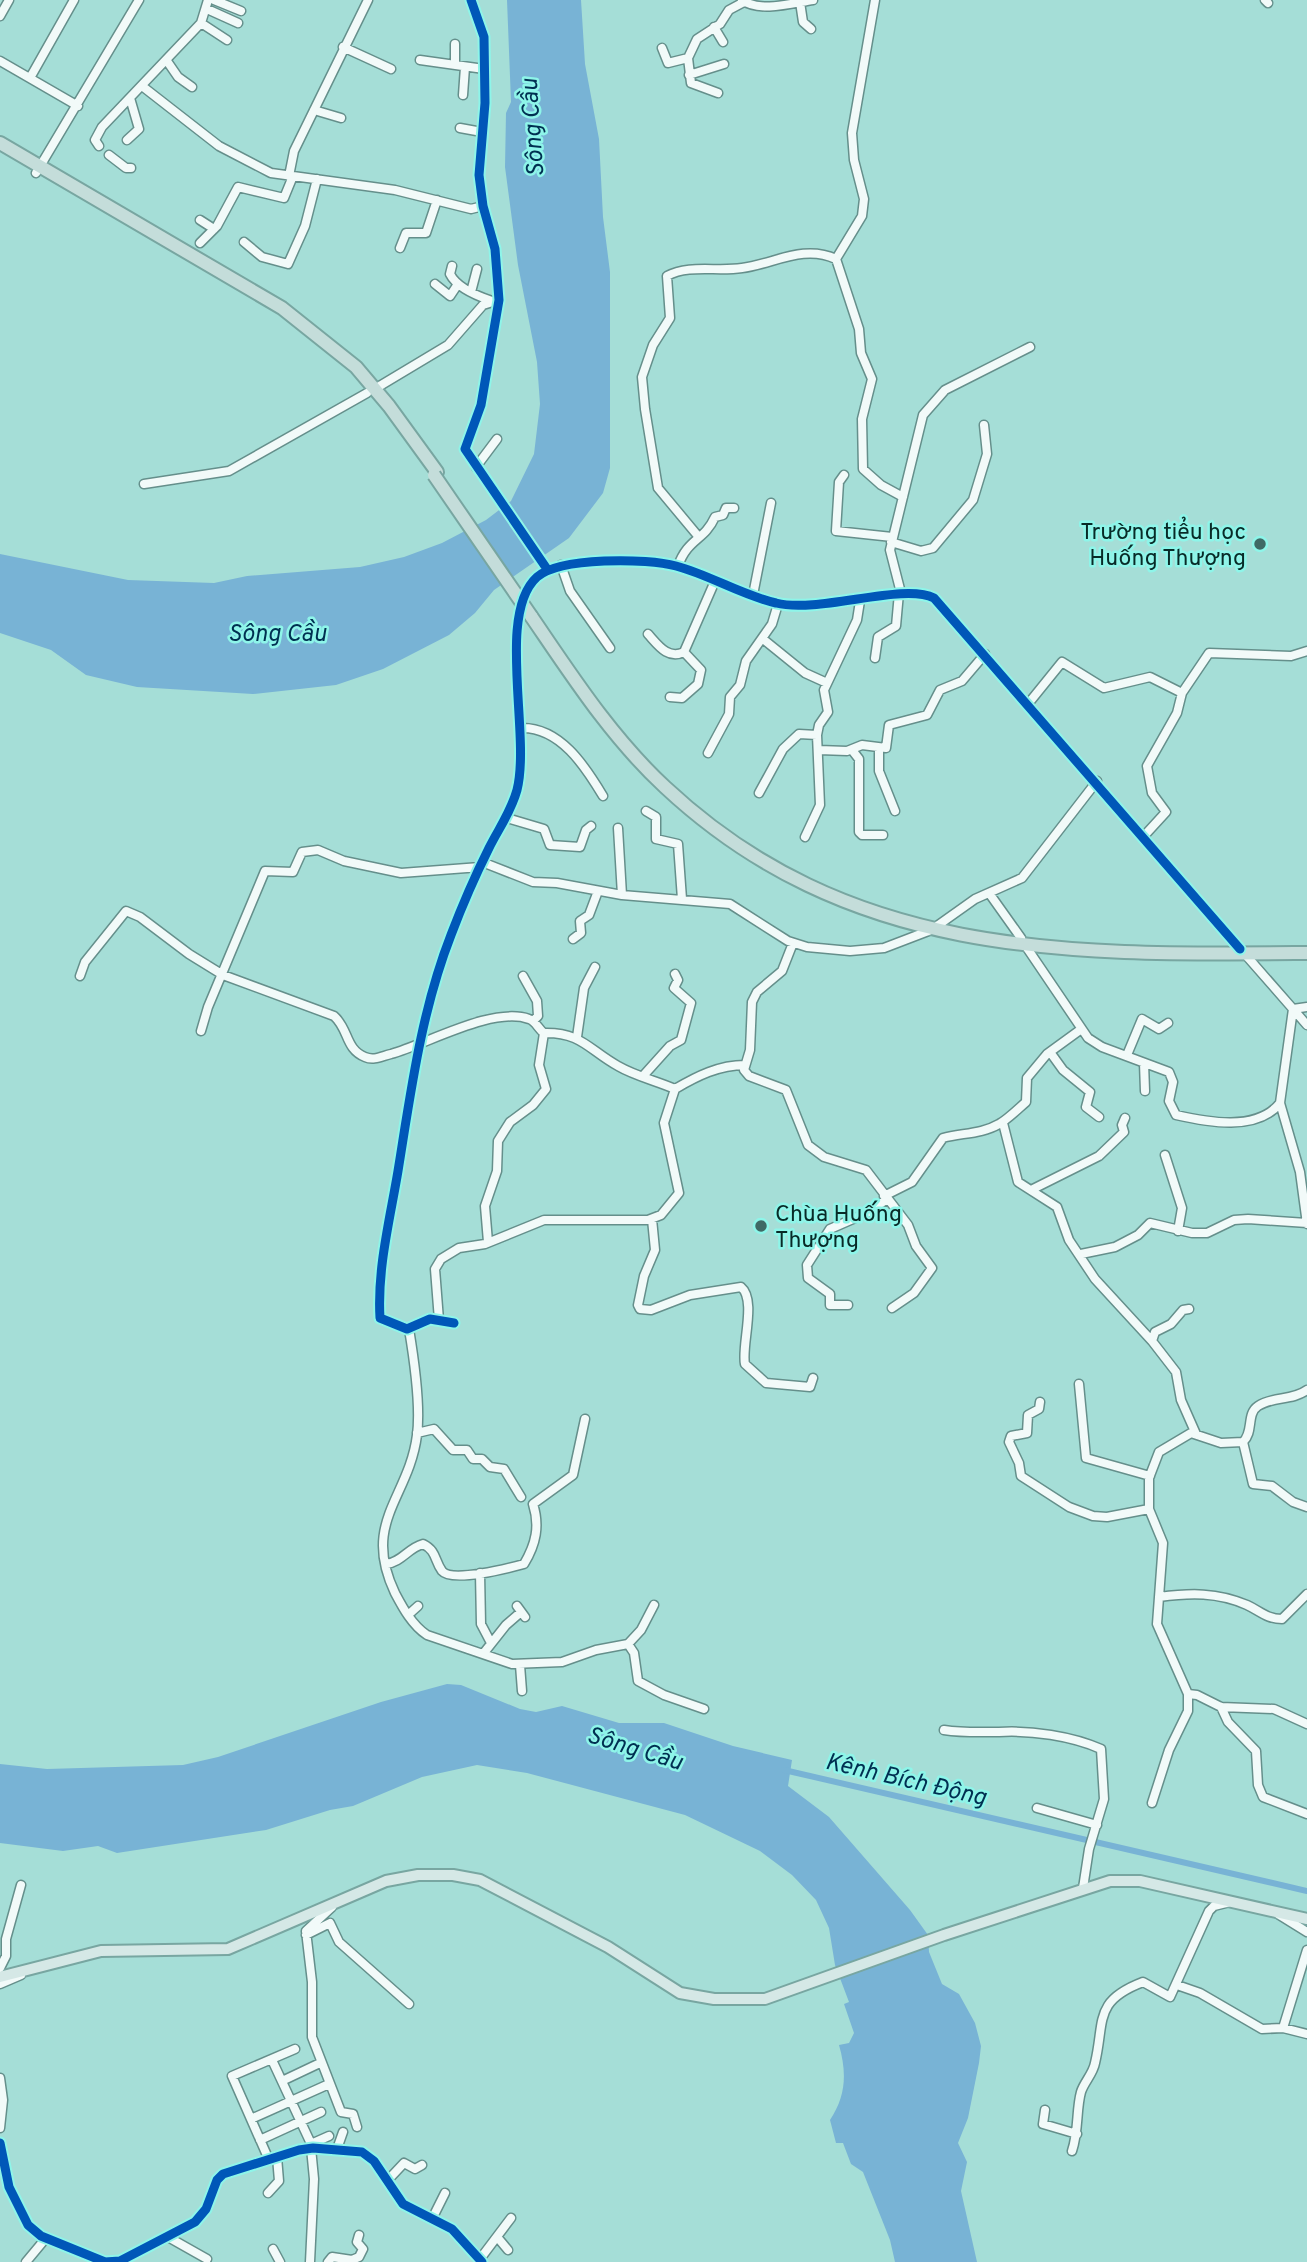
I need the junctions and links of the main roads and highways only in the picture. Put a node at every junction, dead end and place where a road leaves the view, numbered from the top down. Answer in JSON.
{"nodes":[{"id":1,"x":0,"y":143,"type":"edge"},
{"id":2,"x":0,"y":151,"type":"edge"},
{"id":3,"x":38,"y":170,"type":"junction"},
{"id":4,"x":1307,"y":950,"type":"edge"},
{"id":5,"x":1307,"y":1919,"type":"edge"},
{"id":6,"x":0,"y":1977,"type":"edge"}],
"edges":[{"from":1,"to":3,"type":"highway"},
{"from":2,"to":3,"type":"highway"},
{"from":3,"to":4,"type":"highway","bridge":true},
{"from":5,"to":6,"type":"main road"}]}
